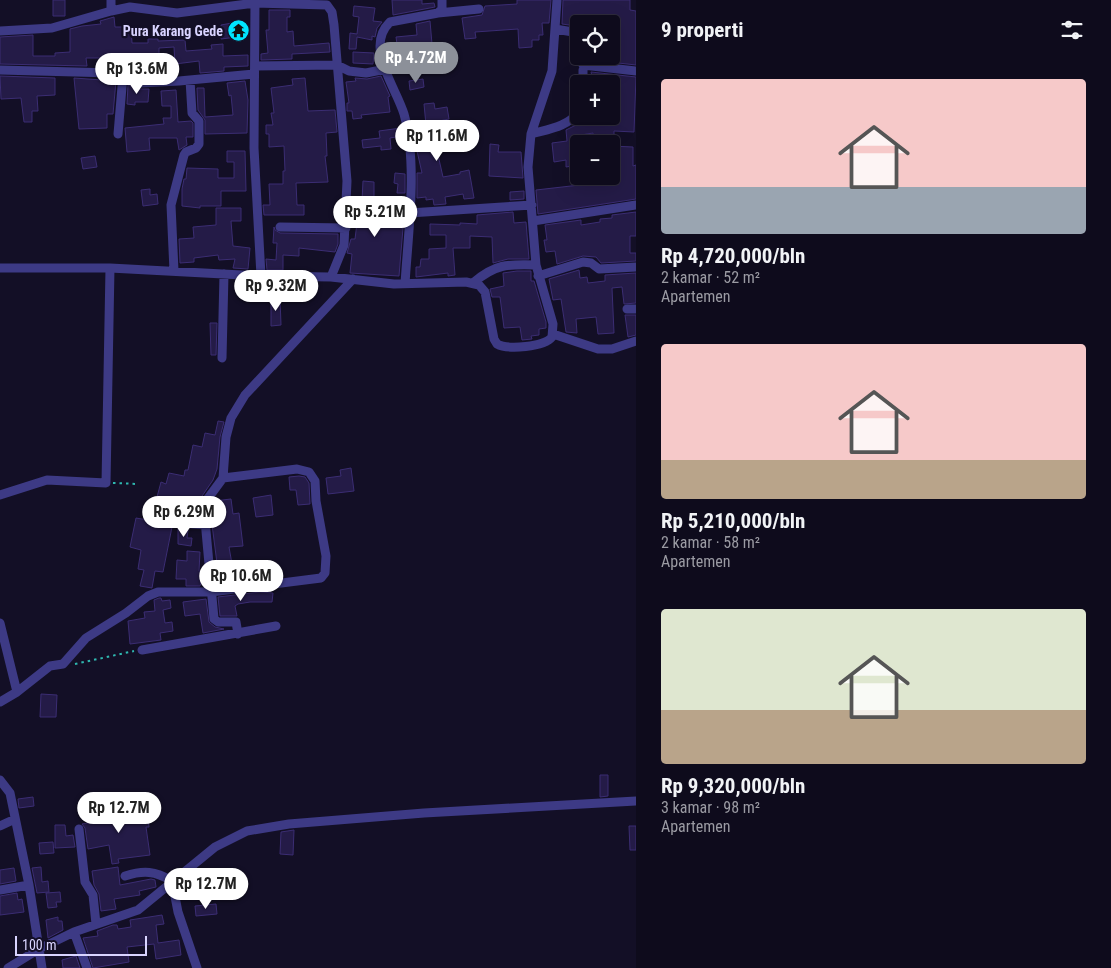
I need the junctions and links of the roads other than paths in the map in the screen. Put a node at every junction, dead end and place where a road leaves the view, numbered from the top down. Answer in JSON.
{"nodes":[{"id":1,"x":111,"y":0,"type":"edge"},
{"id":2,"x":442,"y":0,"type":"edge"},
{"id":3,"x":557,"y":0,"type":"edge"},
{"id":4,"x":255,"y":2,"type":"edge"},
{"id":5,"x":479,"y":9,"type":"dead end"},
{"id":6,"x":111,"y":11,"type":"junction"},
{"id":7,"x":438,"y":14,"type":"junction"},
{"id":8,"x":555,"y":29,"type":"junction"},
{"id":9,"x":0,"y":31,"type":"edge"},
{"id":10,"x":570,"y":32,"type":"edge"},
{"id":11,"x":337,"y":65,"type":"junction"},
{"id":12,"x":583,"y":65,"type":"edge"},
{"id":13,"x":386,"y":69,"type":"junction"},
{"id":14,"x":0,"y":70,"type":"edge"},
{"id":15,"x":254,"y":70,"type":"junction"},
{"id":16,"x":583,"y":70,"type":"dead end"},
{"id":17,"x":636,"y":71,"type":"edge"},
{"id":18,"x":123,"y":75,"type":"junction"},
{"id":19,"x":583,"y":75,"type":"edge"},
{"id":20,"x":190,"y":80,"type":"junction"},
{"id":21,"x":570,"y":119,"type":"edge"},
{"id":22,"x":118,"y":134,"type":"dead end"},
{"id":23,"x":531,"y":134,"type":"junction"},
{"id":24,"x":532,"y":205,"type":"junction"},
{"id":25,"x":636,"y":205,"type":"edge"},
{"id":26,"x":409,"y":213,"type":"junction"},
{"id":27,"x":533,"y":221,"type":"junction"},
{"id":28,"x":280,"y":227,"type":"dead end"},
{"id":29,"x":346,"y":228,"type":"junction"},
{"id":30,"x":536,"y":265,"type":"junction"},
{"id":31,"x":636,"y":267,"type":"edge"},
{"id":32,"x":0,"y":268,"type":"edge"},
{"id":33,"x":110,"y":268,"type":"junction"},
{"id":34,"x":174,"y":271,"type":"junction"},
{"id":35,"x":224,"y":274,"type":"junction"},
{"id":36,"x":261,"y":276,"type":"junction"},
{"id":37,"x":538,"y":276,"type":"junction"},
{"id":38,"x":332,"y":277,"type":"junction"},
{"id":39,"x":350,"y":279,"type":"junction"},
{"id":40,"x":473,"y":283,"type":"junction"},
{"id":41,"x":405,"y":284,"type":"junction"},
{"id":42,"x":553,"y":334,"type":"junction"},
{"id":43,"x":636,"y":341,"type":"edge"},
{"id":44,"x":222,"y":358,"type":"dead end"},
{"id":45,"x":223,"y":478,"type":"junction"},
{"id":46,"x":0,"y":495,"type":"edge"},
{"id":47,"x":182,"y":523,"type":"dead end"},
{"id":48,"x":206,"y":525,"type":"junction"},
{"id":49,"x":211,"y":592,"type":"junction"},
{"id":50,"x":0,"y":623,"type":"edge"},
{"id":51,"x":276,"y":626,"type":"dead end"},
{"id":52,"x":238,"y":634,"type":"junction"},
{"id":53,"x":142,"y":650,"type":"road end"},
{"id":54,"x":17,"y":692,"type":"junction"},
{"id":55,"x":0,"y":702,"type":"edge"},
{"id":56,"x":1,"y":782,"type":"edge"},
{"id":57,"x":636,"y":801,"type":"edge"},
{"id":58,"x":15,"y":819,"type":"junction"},
{"id":59,"x":0,"y":826,"type":"edge"},
{"id":60,"x":79,"y":829,"type":"dead end"},
{"id":61,"x":125,"y":876,"type":"dead end"},
{"id":62,"x":172,"y":881,"type":"junction"},
{"id":63,"x":29,"y":885,"type":"junction"},
{"id":64,"x":0,"y":890,"type":"edge"},
{"id":65,"x":96,"y":924,"type":"junction"},
{"id":66,"x":74,"y":932,"type":"junction"},
{"id":67,"x":39,"y":949,"type":"junction"},
{"id":68,"x":12,"y":967,"type":"edge"},
{"id":69,"x":42,"y":968,"type":"edge"},
{"id":70,"x":87,"y":968,"type":"edge"},
{"id":71,"x":197,"y":968,"type":"edge"}],
"edges":[{"from":1,"to":6,"type":"street"},
{"from":2,"to":7,"type":"street"},
{"from":3,"to":8,"type":"street"},
{"from":4,"to":6,"type":"street"},
{"from":4,"to":11,"type":"street"},
{"from":4,"to":15,"type":"street"},
{"from":5,"to":7,"type":"street"},
{"from":6,"to":9,"type":"street"},
{"from":7,"to":13,"type":"street"},
{"from":8,"to":10,"type":"street"},
{"from":8,"to":23,"type":"street"},
{"from":11,"to":13,"type":"street"},
{"from":11,"to":15,"type":"street"},
{"from":11,"to":29,"type":"street"},
{"from":12,"to":17,"type":"street"},
{"from":13,"to":26,"type":"street"},
{"from":14,"to":18,"type":"street"},
{"from":15,"to":20,"type":"street"},
{"from":15,"to":36,"type":"street"},
{"from":16,"to":19,"type":"street"},
{"from":18,"to":20,"type":"street"},
{"from":18,"to":22,"type":"street"},
{"from":20,"to":34,"type":"street"},
{"from":21,"to":23,"type":"street"},
{"from":23,"to":24,"type":"street"},
{"from":24,"to":26,"type":"street"},
{"from":24,"to":27,"type":"street"},
{"from":25,"to":27,"type":"street"},
{"from":26,"to":41,"type":"street"},
{"from":27,"to":30,"type":"street"},
{"from":28,"to":29,"type":"street"},
{"from":29,"to":38,"type":"street"},
{"from":30,"to":37,"type":"street"},
{"from":30,"to":40,"type":"street"},
{"from":31,"to":37,"type":"street"},
{"from":32,"to":33,"type":"street"},
{"from":33,"to":34,"type":"street"},
{"from":33,"to":46,"type":"street"},
{"from":34,"to":35,"type":"street"},
{"from":35,"to":36,"type":"street"},
{"from":35,"to":44,"type":"street"},
{"from":36,"to":38,"type":"street"},
{"from":37,"to":42,"type":"street"},
{"from":38,"to":39,"type":"street"},
{"from":39,"to":41,"type":"street"},
{"from":39,"to":45,"type":"street"},
{"from":40,"to":41,"type":"street"},
{"from":40,"to":42,"type":"street"},
{"from":42,"to":43,"type":"street"},
{"from":45,"to":48,"type":"street"},
{"from":45,"to":49,"type":"street"},
{"from":47,"to":48,"type":"street"},
{"from":48,"to":49,"type":"street"},
{"from":49,"to":52,"type":"street"},
{"from":49,"to":54,"type":"street"},
{"from":50,"to":54,"type":"street"},
{"from":51,"to":52,"type":"street"},
{"from":52,"to":53,"type":"street"},
{"from":54,"to":55,"type":"street"},
{"from":56,"to":58,"type":"street"},
{"from":57,"to":62,"type":"street"},
{"from":58,"to":59,"type":"street"},
{"from":58,"to":63,"type":"street"},
{"from":60,"to":65,"type":"street"},
{"from":61,"to":62,"type":"street"},
{"from":62,"to":65,"type":"street"},
{"from":62,"to":71,"type":"street"},
{"from":63,"to":64,"type":"street"},
{"from":63,"to":67,"type":"street"},
{"from":65,"to":66,"type":"street"},
{"from":66,"to":67,"type":"street"},
{"from":66,"to":70,"type":"street"},
{"from":67,"to":68,"type":"street"},
{"from":67,"to":69,"type":"street"}]}
